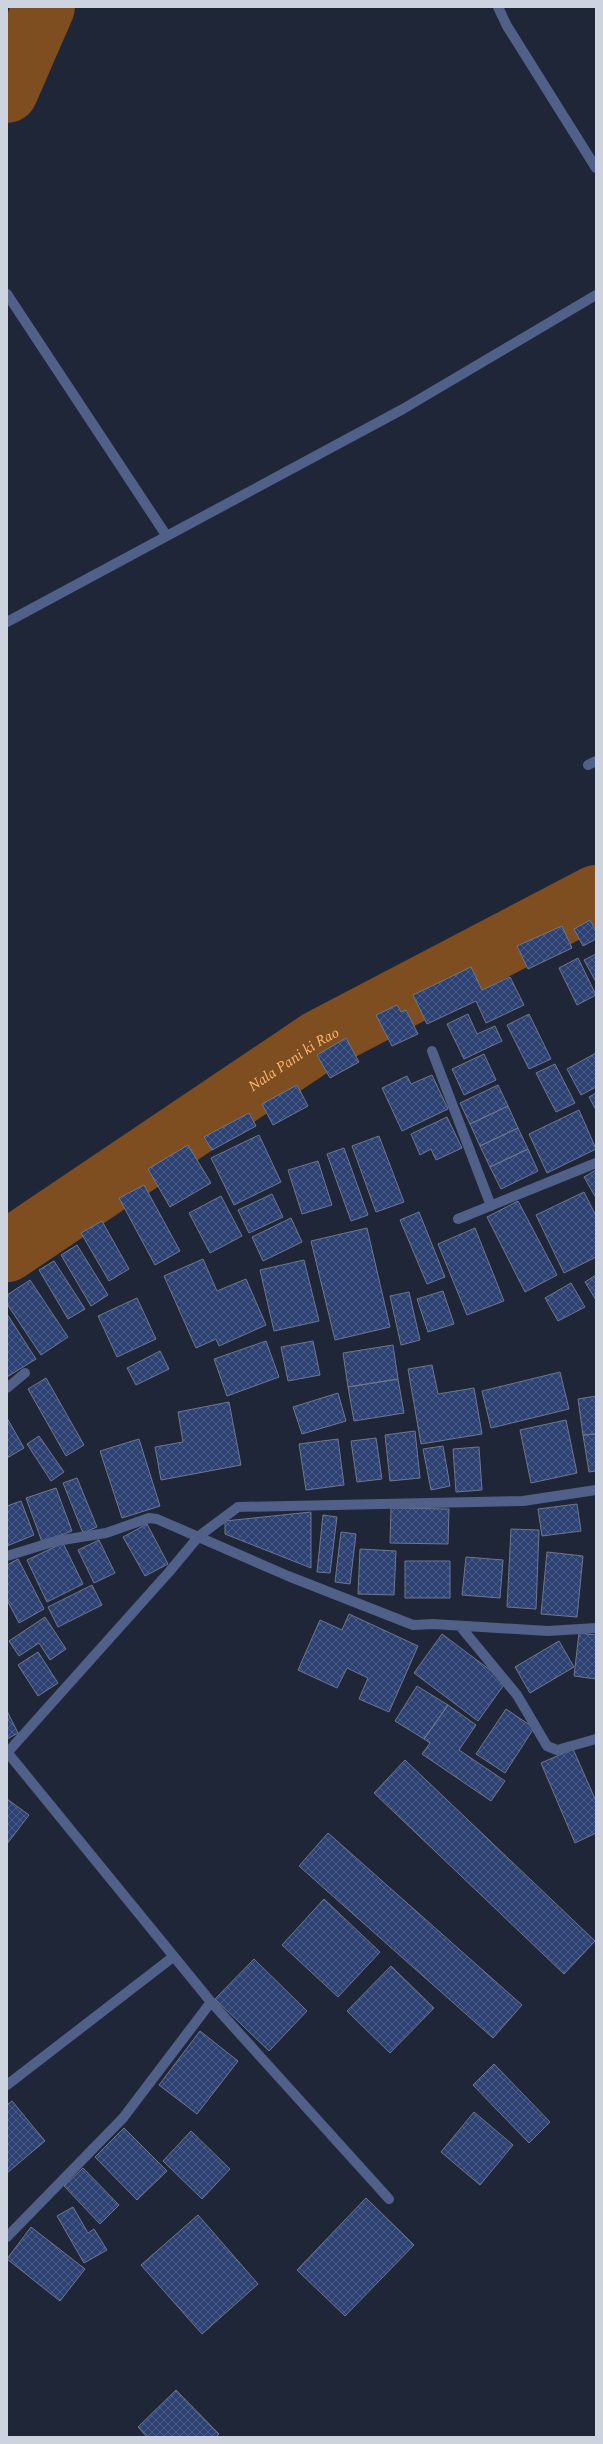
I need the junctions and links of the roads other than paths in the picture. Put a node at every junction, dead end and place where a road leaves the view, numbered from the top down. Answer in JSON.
{"nodes":[{"id":1,"x":498,"y":7,"type":"edge"},
{"id":2,"x":596,"y":168,"type":"edge"},
{"id":3,"x":7,"y":294,"type":"edge"},
{"id":4,"x":596,"y":295,"type":"edge"},
{"id":5,"x":166,"y":535,"type":"junction"},
{"id":6,"x":7,"y":622,"type":"edge"},
{"id":7,"x":432,"y":1051,"type":"dead end"},
{"id":8,"x":596,"y":1163,"type":"edge"},
{"id":9,"x":491,"y":1206,"type":"junction"},
{"id":10,"x":458,"y":1219,"type":"dead end"},
{"id":11,"x":25,"y":1373,"type":"dead end"},
{"id":12,"x":7,"y":1388,"type":"edge"},
{"id":13,"x":596,"y":1490,"type":"edge"},
{"id":14,"x":199,"y":1536,"type":"junction"},
{"id":15,"x":7,"y":1556,"type":"edge"},
{"id":16,"x":460,"y":1626,"type":"junction"},
{"id":17,"x":596,"y":1628,"type":"edge"},
{"id":18,"x":596,"y":1739,"type":"edge"},
{"id":19,"x":7,"y":1752,"type":"edge"},
{"id":20,"x":173,"y":1957,"type":"junction"},
{"id":21,"x":211,"y":2002,"type":"junction"},
{"id":22,"x":7,"y":2084,"type":"edge"},
{"id":23,"x":390,"y":2199,"type":"dead end"},
{"id":24,"x":7,"y":2237,"type":"edge"}],
"edges":[{"from":1,"to":2,"type":"street"},
{"from":3,"to":5,"type":"street"},
{"from":4,"to":5,"type":"street"},
{"from":5,"to":6,"type":"street"},
{"from":7,"to":9,"type":"street"},
{"from":8,"to":9,"type":"street"},
{"from":9,"to":10,"type":"street"},
{"from":11,"to":12,"type":"street"},
{"from":13,"to":14,"type":"street"},
{"from":14,"to":15,"type":"street"},
{"from":14,"to":16,"type":"street"},
{"from":14,"to":19,"type":"street"},
{"from":16,"to":17,"type":"street"},
{"from":16,"to":18,"type":"street"},
{"from":19,"to":20,"type":"street"},
{"from":20,"to":21,"type":"street"},
{"from":20,"to":22,"type":"street"},
{"from":21,"to":23,"type":"street"},
{"from":21,"to":24,"type":"street"}]}
